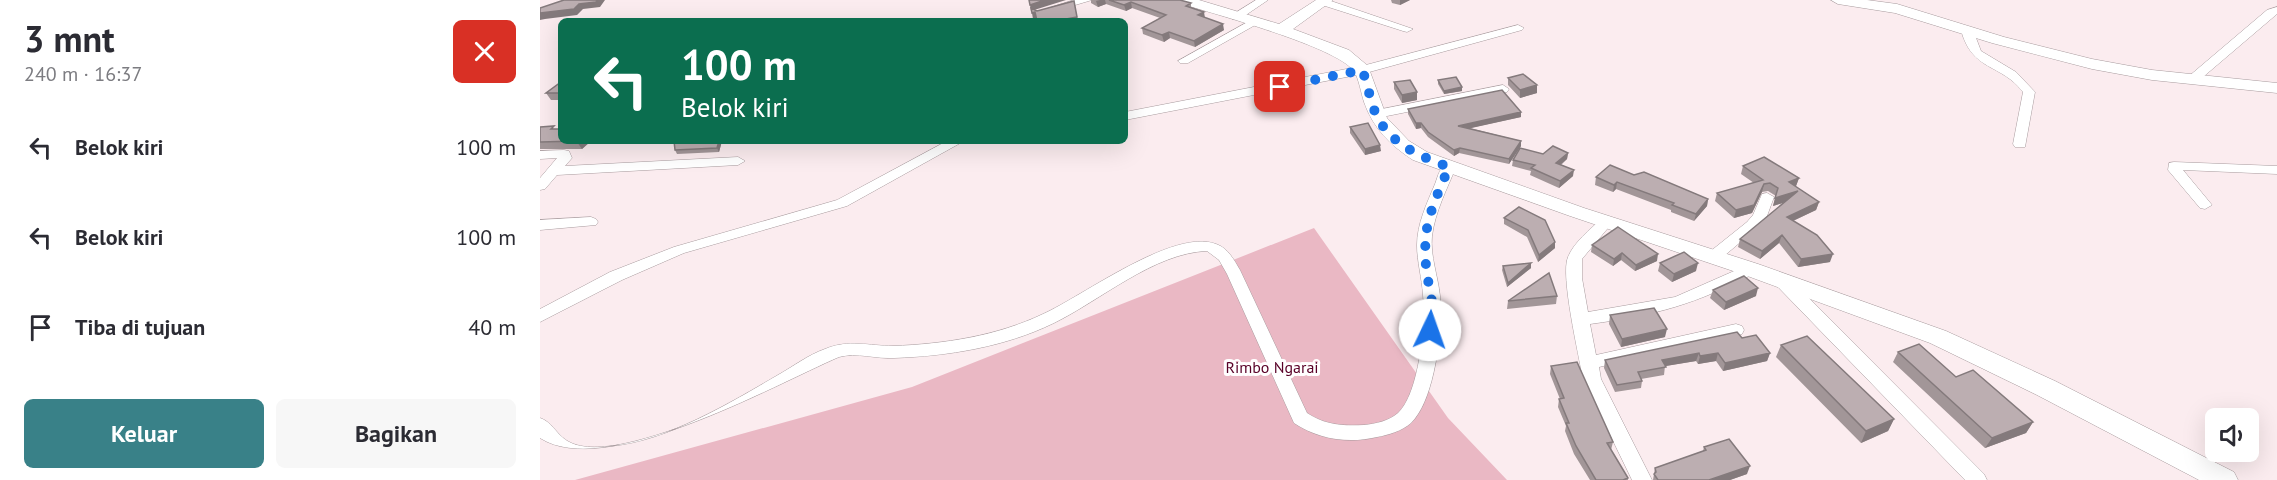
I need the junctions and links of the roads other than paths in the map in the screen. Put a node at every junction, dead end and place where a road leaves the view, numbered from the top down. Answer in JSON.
{"nodes":[{"id":1,"x":1088,"y":0,"type":"edge"},
{"id":2,"x":1184,"y":0,"type":"edge"},
{"id":3,"x":1263,"y":0,"type":"edge"},
{"id":4,"x":1838,"y":0,"type":"edge"},
{"id":5,"x":1325,"y":1,"type":"edge"},
{"id":6,"x":2277,"y":10,"type":"edge"},
{"id":7,"x":1038,"y":12,"type":"edge"},
{"id":8,"x":1244,"y":19,"type":"junction"},
{"id":9,"x":1518,"y":28,"type":"dead end"},
{"id":10,"x":1407,"y":29,"type":"dead end"},
{"id":11,"x":1281,"y":30,"type":"junction"},
{"id":12,"x":1967,"y":30,"type":"junction"},
{"id":13,"x":1184,"y":61,"type":"dead end"},
{"id":14,"x":1362,"y":70,"type":"junction"},
{"id":15,"x":2192,"y":80,"type":"junction"},
{"id":16,"x":1503,"y":88,"type":"edge"},
{"id":17,"x":2277,"y":88,"type":"edge"},
{"id":18,"x":1377,"y":114,"type":"junction"},
{"id":19,"x":1128,"y":115,"type":"edge"},
{"id":20,"x":951,"y":144,"type":"edge"},
{"id":21,"x":2020,"y":144,"type":"dead end"},
{"id":22,"x":540,"y":155,"type":"edge"},
{"id":23,"x":738,"y":161,"type":"dead end"},
{"id":24,"x":1449,"y":167,"type":"junction"},
{"id":25,"x":2277,"y":170,"type":"edge"},
{"id":26,"x":555,"y":171,"type":"junction"},
{"id":27,"x":540,"y":186,"type":"edge"},
{"id":28,"x":1767,"y":197,"type":"dead end"},
{"id":29,"x":2205,"y":205,"type":"dead end"},
{"id":30,"x":591,"y":222,"type":"dead end"},
{"id":31,"x":1606,"y":222,"type":"junction"},
{"id":32,"x":540,"y":225,"type":"edge"},
{"id":33,"x":1712,"y":258,"type":"junction"},
{"id":34,"x":1750,"y":269,"type":"junction"},
{"id":35,"x":1782,"y":281,"type":"junction"},
{"id":36,"x":540,"y":316,"type":"edge"},
{"id":37,"x":1581,"y":319,"type":"junction"},
{"id":38,"x":1736,"y":330,"type":"edge"},
{"id":39,"x":1588,"y":363,"type":"junction"},
{"id":40,"x":540,"y":425,"type":"edge"},
{"id":41,"x":1642,"y":480,"type":"edge"},
{"id":42,"x":1977,"y":480,"type":"edge"},
{"id":43,"x":2224,"y":480,"type":"edge"}],
"edges":[{"from":1,"to":7,"type":"street"},
{"from":2,"to":8,"type":"street"},
{"from":3,"to":8,"type":"street"},
{"from":4,"to":12,"type":"street"},
{"from":5,"to":10,"type":"street"},
{"from":5,"to":11,"type":"street"},
{"from":6,"to":15,"type":"street"},
{"from":8,"to":11,"type":"street"},
{"from":8,"to":13,"type":"street"},
{"from":9,"to":14,"type":"street"},
{"from":11,"to":14,"type":"street"},
{"from":12,"to":15,"type":"street"},
{"from":12,"to":21,"type":"street"},
{"from":14,"to":18,"type":"street"},
{"from":14,"to":19,"type":"street"},
{"from":15,"to":17,"type":"street"},
{"from":16,"to":18,"type":"street"},
{"from":18,"to":24,"type":"street"},
{"from":20,"to":36,"type":"street"},
{"from":22,"to":26,"type":"street"},
{"from":23,"to":26,"type":"street"},
{"from":24,"to":31,"type":"street"},
{"from":24,"to":40,"type":"street"},
{"from":25,"to":29,"type":"street"},
{"from":26,"to":27,"type":"street"},
{"from":28,"to":33,"type":"street"},
{"from":30,"to":32,"type":"street"},
{"from":31,"to":33,"type":"street"},
{"from":31,"to":37,"type":"street"},
{"from":33,"to":34,"type":"street"},
{"from":34,"to":35,"type":"street"},
{"from":34,"to":37,"type":"street"},
{"from":35,"to":42,"type":"street"},
{"from":35,"to":43,"type":"street"},
{"from":37,"to":39,"type":"street"},
{"from":38,"to":39,"type":"street"},
{"from":39,"to":41,"type":"street"}]}
